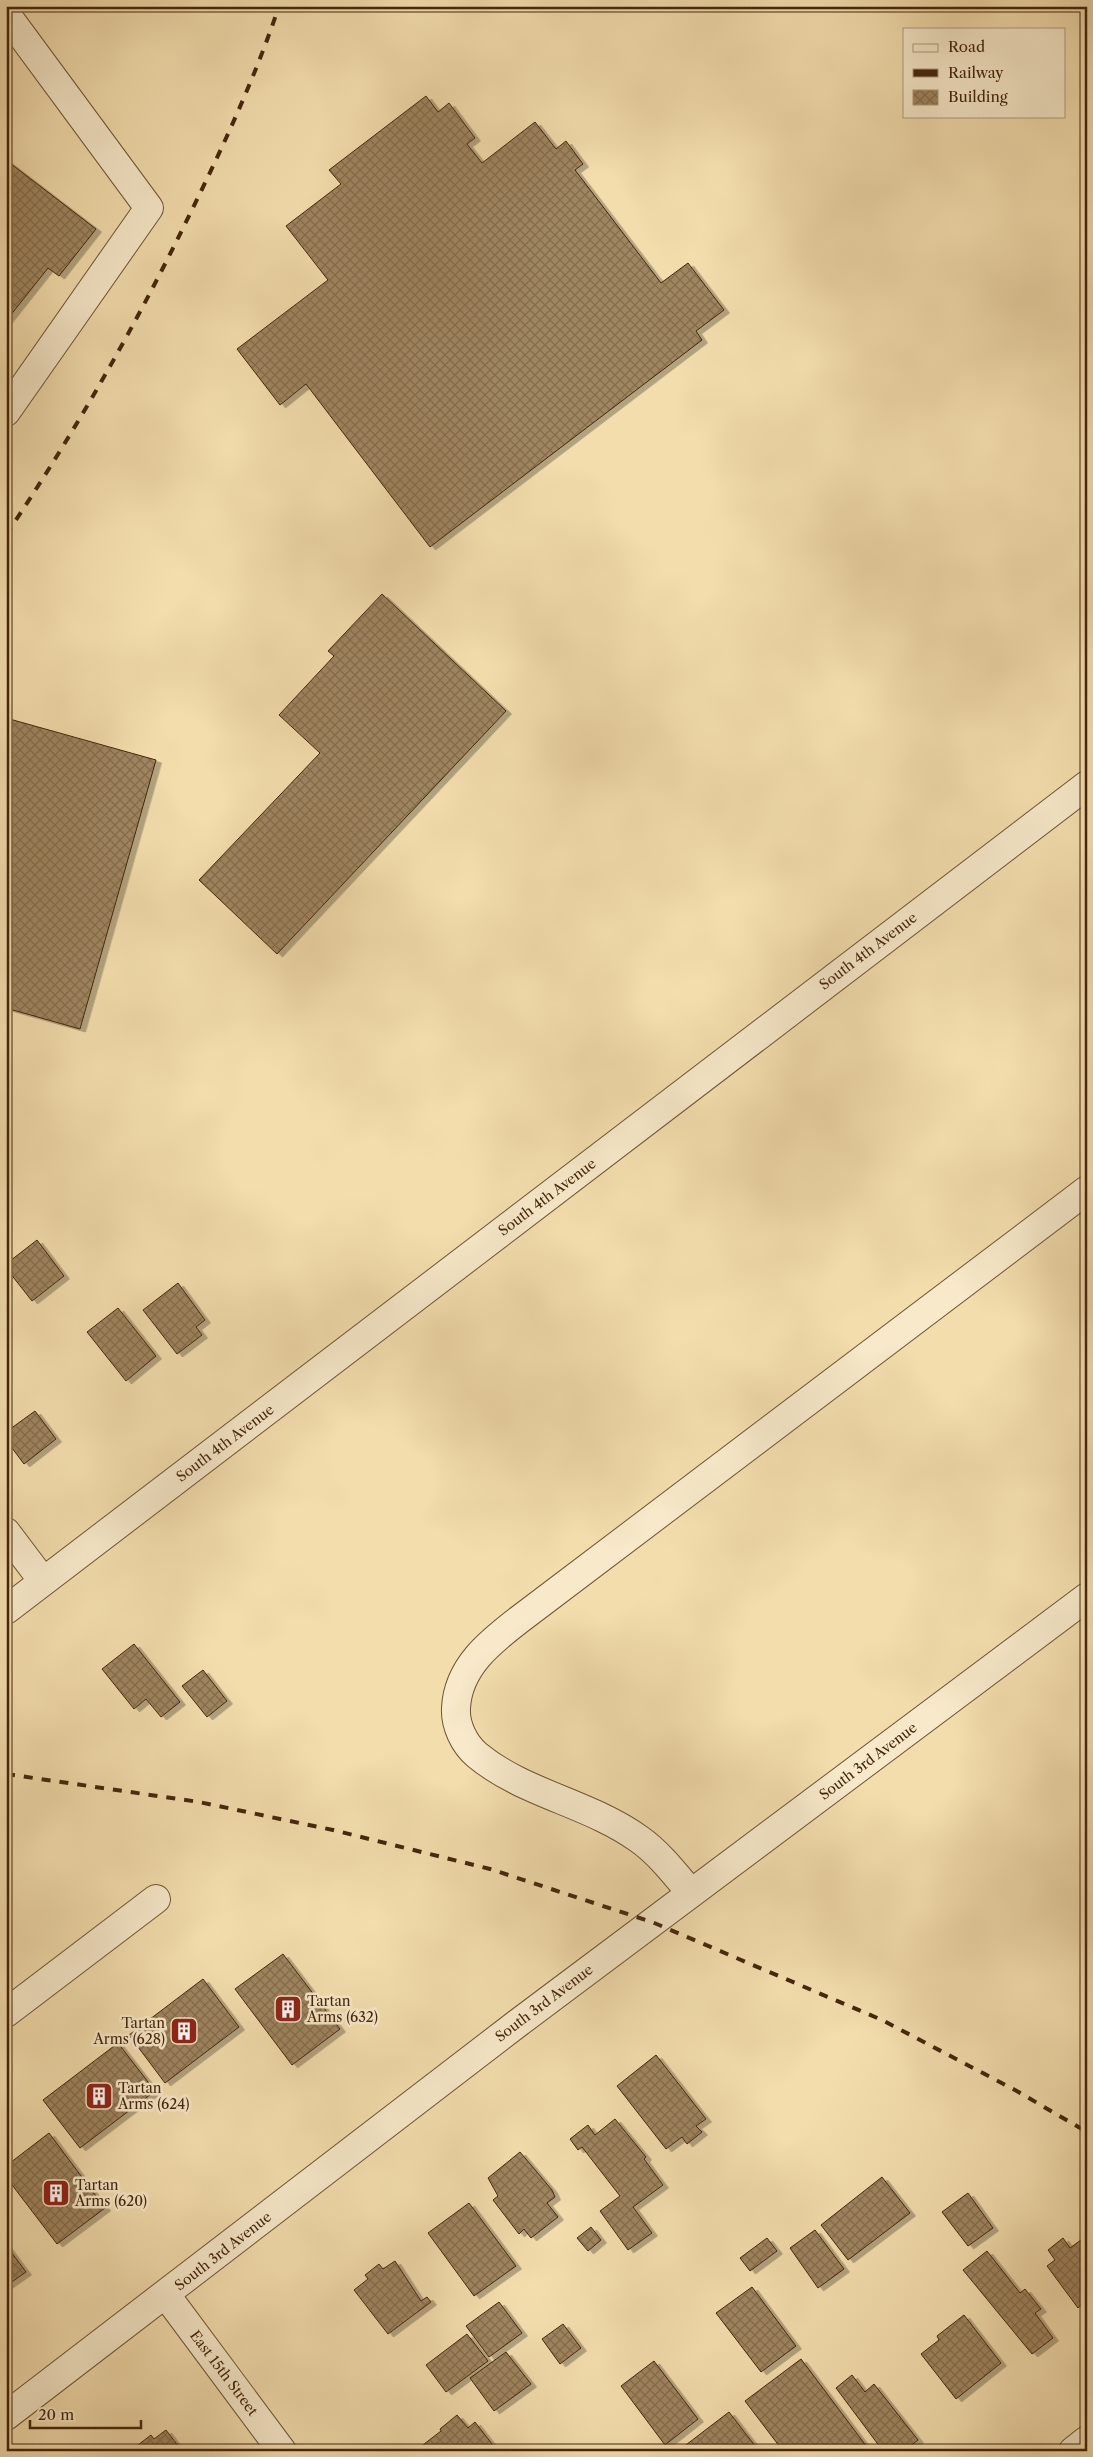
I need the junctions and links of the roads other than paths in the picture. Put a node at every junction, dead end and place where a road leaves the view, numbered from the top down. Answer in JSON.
{"nodes":[{"id":1,"x":6,"y":14,"type":"edge"},
{"id":2,"x":6,"y":412,"type":"edge"},
{"id":3,"x":1087,"y":785,"type":"edge"},
{"id":4,"x":1087,"y":1190,"type":"edge"},
{"id":5,"x":6,"y":1532,"type":"edge"},
{"id":6,"x":44,"y":1581,"type":"junction"},
{"id":7,"x":1087,"y":1597,"type":"edge"},
{"id":8,"x":6,"y":1610,"type":"edge"},
{"id":9,"x":691,"y":1893,"type":"junction"},
{"id":10,"x":156,"y":1899,"type":"dead end"},
{"id":11,"x":6,"y":2013,"type":"edge"},
{"id":12,"x":166,"y":2295,"type":"junction"},
{"id":13,"x":6,"y":2416,"type":"edge"},
{"id":14,"x":1087,"y":2440,"type":"edge"},
{"id":15,"x":282,"y":2451,"type":"edge"},
{"id":16,"x":1073,"y":2451,"type":"edge"}],
"edges":[{"from":1,"to":2,"type":"street"},
{"from":3,"to":6,"type":"street","name":"South 4th Avenue"},
{"from":4,"to":9,"type":"street"},
{"from":5,"to":6,"type":"street"},
{"from":6,"to":8,"type":"street","name":"South 4th Avenue"},
{"from":7,"to":9,"type":"street","name":"South 3rd Avenue"},
{"from":9,"to":12,"type":"street","name":"South 3rd Avenue"},
{"from":10,"to":11,"type":"street"},
{"from":12,"to":13,"type":"street","name":"South 3rd Avenue"},
{"from":12,"to":15,"type":"street","name":"East 15th Street"},
{"from":14,"to":16,"type":"street"}]}
